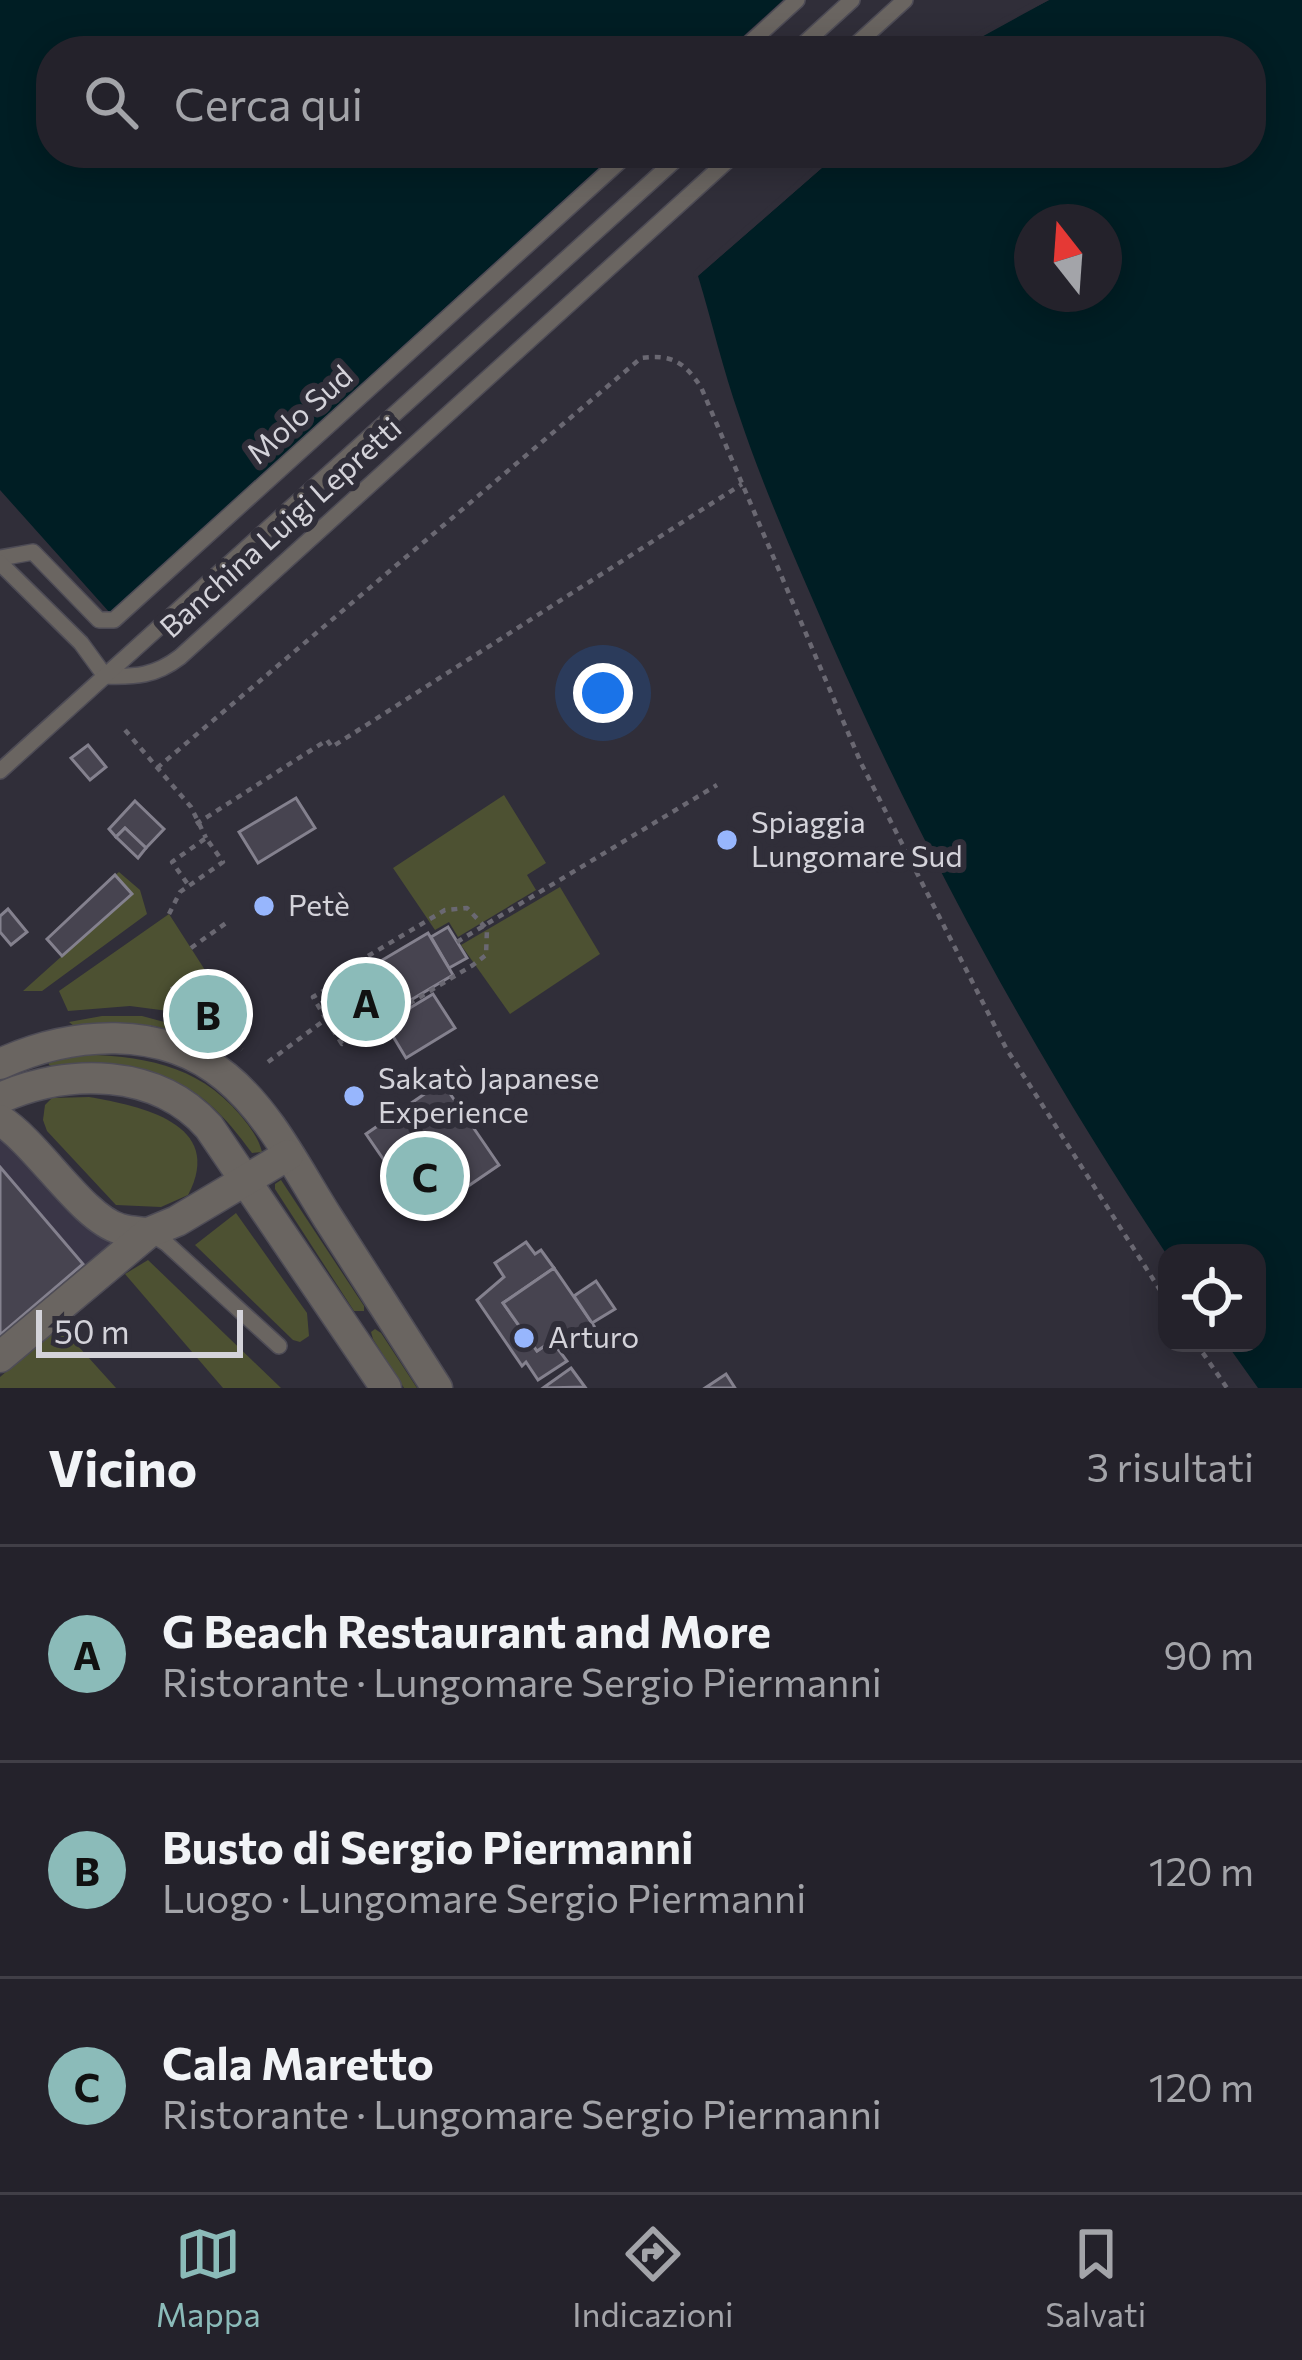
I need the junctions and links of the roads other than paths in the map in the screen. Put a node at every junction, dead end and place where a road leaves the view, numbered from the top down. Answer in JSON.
{"nodes":[{"id":1,"x":797,"y":0,"type":"edge"},
{"id":2,"x":852,"y":0,"type":"edge"},
{"id":3,"x":905,"y":0,"type":"edge"},
{"id":4,"x":757,"y":36,"type":"edge"},
{"id":5,"x":812,"y":36,"type":"edge"},
{"id":6,"x":865,"y":36,"type":"edge"},
{"id":7,"x":612,"y":168,"type":"edge"},
{"id":8,"x":666,"y":168,"type":"edge"},
{"id":9,"x":719,"y":168,"type":"edge"},
{"id":10,"x":0,"y":560,"type":"edge"},
{"id":11,"x":105,"y":676,"type":"junction"},
{"id":12,"x":0,"y":771,"type":"edge"},
{"id":13,"x":8,"y":1060,"type":"edge"},
{"id":14,"x":12,"y":1093,"type":"edge"},
{"id":15,"x":0,"y":1120,"type":"edge"},
{"id":16,"x":288,"y":1155,"type":"junction"},
{"id":17,"x":246,"y":1181,"type":"junction"},
{"id":18,"x":148,"y":1233,"type":"junction"},
{"id":19,"x":280,"y":1346,"type":"dead end"},
{"id":20,"x":0,"y":1358,"type":"edge"},
{"id":21,"x":386,"y":1388,"type":"edge"},
{"id":22,"x":437,"y":1388,"type":"edge"}],
"edges":[{"from":1,"to":4,"type":"lane"},
{"from":2,"to":5,"type":"lane"},
{"from":3,"to":6,"type":"lane"},
{"from":7,"to":10,"type":"lane","name":"Molo Sud"},
{"from":8,"to":11,"type":"lane","name":"Banchina Luigi Lepretti"},
{"from":9,"to":11,"type":"lane","name":"Banchina Luigi Lepretti"},
{"from":10,"to":11,"type":"lane"},
{"from":11,"to":12,"type":"lane"},
{"from":13,"to":16,"type":"street"},
{"from":14,"to":17,"type":"street"},
{"from":15,"to":18,"type":"street"},
{"from":16,"to":17,"type":"street"},
{"from":16,"to":22,"type":"street"},
{"from":17,"to":18,"type":"street"},
{"from":17,"to":21,"type":"street"},
{"from":18,"to":19,"type":"lane"},
{"from":18,"to":20,"type":"street"}]}
